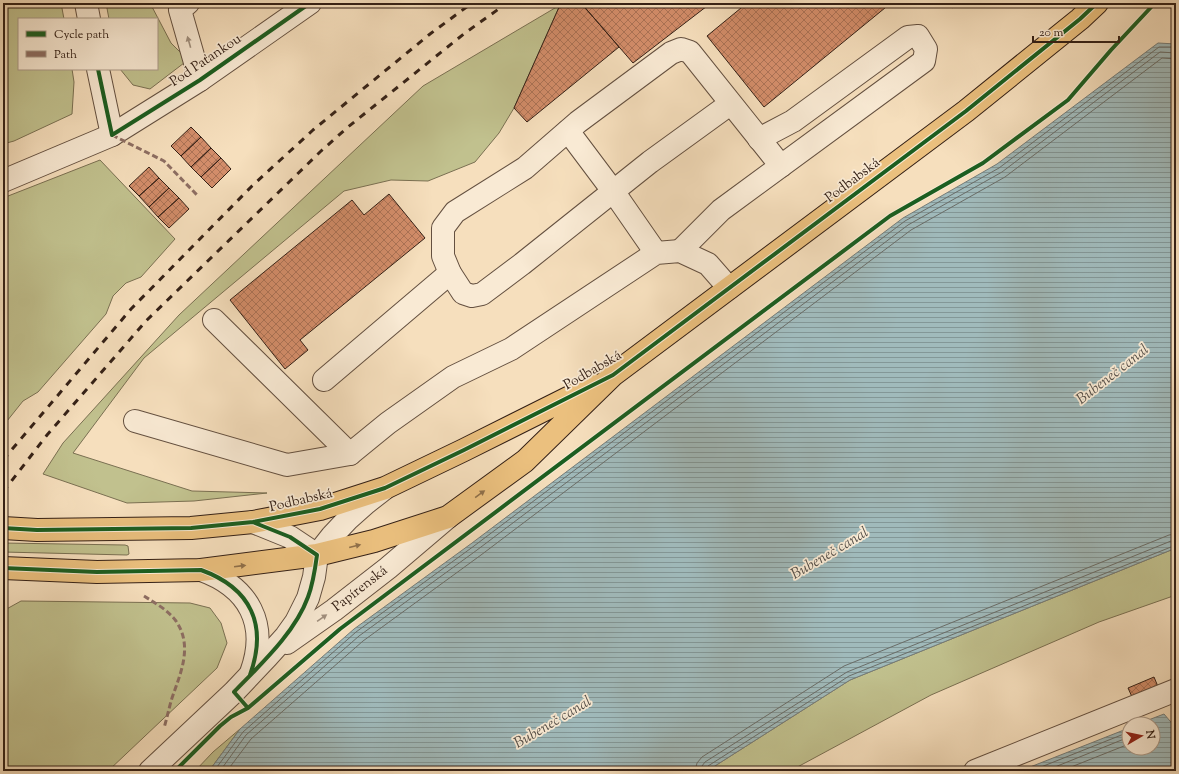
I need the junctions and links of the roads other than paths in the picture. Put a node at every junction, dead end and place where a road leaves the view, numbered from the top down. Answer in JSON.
{"nodes":[{"id":1,"x":86,"y":3,"type":"edge"},
{"id":2,"x":188,"y":3,"type":"edge"},
{"id":3,"x":310,"y":3,"type":"edge"},
{"id":4,"x":1097,"y":3,"type":"edge"},
{"id":5,"x":89,"y":18,"type":"edge"},
{"id":6,"x":98,"y":70,"type":"edge"},
{"id":7,"x":200,"y":80,"type":"junction"},
{"id":8,"x":730,"y":104,"type":"junction"},
{"id":9,"x":568,"y":131,"type":"junction"},
{"id":10,"x":112,"y":135,"type":"junction"},
{"id":11,"x":759,"y":139,"type":"junction"},
{"id":12,"x":781,"y":166,"type":"junction"},
{"id":13,"x":3,"y":182,"type":"edge"},
{"id":14,"x":614,"y":192,"type":"junction"},
{"id":15,"x":680,"y":252,"type":"junction"},
{"id":16,"x":656,"y":253,"type":"junction"},
{"id":17,"x":450,"y":273,"type":"junction"},
{"id":18,"x":729,"y":288,"type":"junction"},
{"id":19,"x":214,"y":320,"type":"dead end"},
{"id":20,"x":613,"y":375,"type":"junction"},
{"id":21,"x":324,"y":380,"type":"dead end"},
{"id":22,"x":134,"y":420,"type":"dead end"},
{"id":23,"x":350,"y":454,"type":"junction"},
{"id":24,"x":385,"y":488,"type":"junction"},
{"id":25,"x":448,"y":517,"type":"junction"},
{"id":26,"x":253,"y":522,"type":"junction"},
{"id":27,"x":3,"y":528,"type":"edge"},
{"id":28,"x":317,"y":555,"type":"junction"},
{"id":29,"x":3,"y":568,"type":"edge"},
{"id":30,"x":201,"y":570,"type":"junction"},
{"id":31,"x":268,"y":656,"type":"junction"},
{"id":32,"x":250,"y":675,"type":"junction"},
{"id":33,"x":1176,"y":690,"type":"edge"},
{"id":34,"x":150,"y":771,"type":"edge"},
{"id":35,"x":975,"y":771,"type":"edge"}],
"edges":[{"from":1,"to":5,"type":"street"},
{"from":7,"to":2,"type":"street","one_way":true},
{"from":3,"to":7,"type":"street","name":"Pod Paťankou"},
{"from":4,"to":18,"type":"main road","name":"Podbabská"},
{"from":6,"to":10,"type":"street"},
{"from":7,"to":10,"type":"street","name":"Pod Paťankou"},
{"from":8,"to":9,"type":"street"},
{"from":8,"to":11,"type":"street"},
{"from":8,"to":14,"type":"street"},
{"from":9,"to":14,"type":"street"},
{"from":9,"to":17,"type":"street"},
{"from":10,"to":13,"type":"street","name":"Pod Paťankou"},
{"from":11,"to":12,"type":"street"},
{"from":11,"to":12,"type":"street"},
{"from":12,"to":15,"type":"street"},
{"from":14,"to":16,"type":"street"},
{"from":14,"to":17,"type":"street"},
{"from":15,"to":16,"type":"street"},
{"from":15,"to":18,"type":"street"},
{"from":16,"to":23,"type":"street"},
{"from":17,"to":21,"type":"street"},
{"from":18,"to":20,"type":"main road","name":"Podbabská"},
{"from":19,"to":23,"type":"street"},
{"from":20,"to":24,"type":"main road","name":"Podbabská"},
{"from":25,"to":20,"type":"main road","name":"Podbabská","one_way":true},
{"from":22,"to":23,"type":"street"},
{"from":24,"to":26,"type":"main road","name":"Podbabská"},
{"from":24,"to":28,"type":"street"},
{"from":28,"to":25,"type":"main road","name":"Podbabská","one_way":true},
{"from":31,"to":25,"type":"street","name":"Papírenská","one_way":true},
{"from":26,"to":27,"type":"main road","name":"Podbabská"},
{"from":26,"to":28,"type":"street"},
{"from":30,"to":28,"type":"main road","name":"Podbabská","one_way":true},
{"from":28,"to":31,"type":"street","name":"Papírenská"},
{"from":29,"to":30,"type":"main road","name":"Podbabská"},
{"from":30,"to":32,"type":"street"},
{"from":31,"to":32,"type":"street","name":"Papírenská"},
{"from":32,"to":34,"type":"street","name":"Papírenská"},
{"from":33,"to":35,"type":"street"}]}
